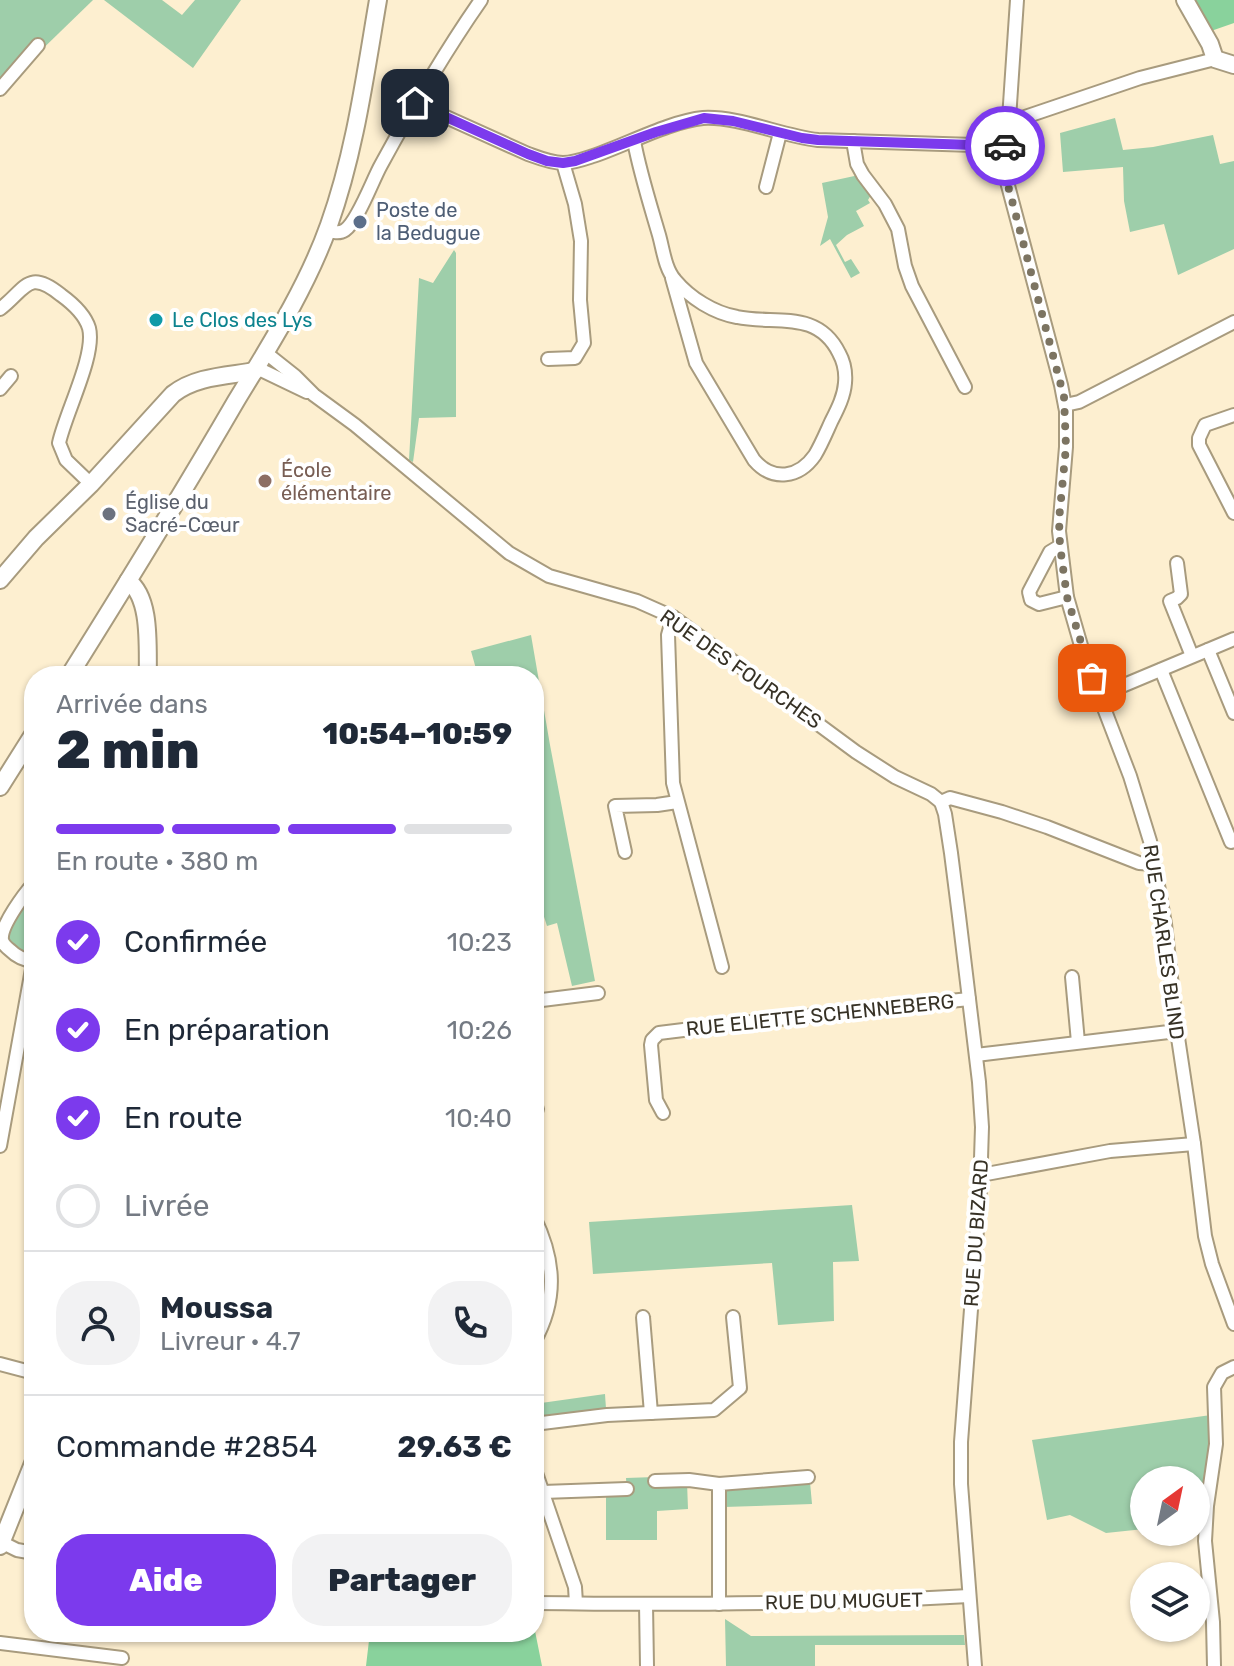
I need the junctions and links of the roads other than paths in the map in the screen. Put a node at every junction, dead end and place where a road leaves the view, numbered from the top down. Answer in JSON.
{"nodes":[{"id":1,"x":378,"y":0,"type":"edge"},
{"id":2,"x":481,"y":0,"type":"edge"},
{"id":3,"x":1017,"y":0,"type":"edge"},
{"id":4,"x":1185,"y":0,"type":"edge"},
{"id":5,"x":38,"y":45,"type":"dead end"},
{"id":6,"x":1215,"y":59,"type":"junction"},
{"id":7,"x":1234,"y":65,"type":"edge"},
{"id":8,"x":0,"y":89,"type":"edge"},
{"id":9,"x":415,"y":103,"type":"junction"},
{"id":10,"x":1009,"y":119,"type":"junction"},
{"id":11,"x":780,"y":133,"type":"junction"},
{"id":12,"x":634,"y":141,"type":"junction"},
{"id":13,"x":853,"y":141,"type":"junction"},
{"id":14,"x":1005,"y":146,"type":"junction"},
{"id":15,"x":563,"y":163,"type":"junction"},
{"id":16,"x":766,"y":187,"type":"dead end"},
{"id":17,"x":327,"y":230,"type":"junction"},
{"id":18,"x":672,"y":278,"type":"junction"},
{"id":19,"x":0,"y":309,"type":"edge"},
{"id":20,"x":1234,"y":322,"type":"edge"},
{"id":21,"x":266,"y":353,"type":"junction"},
{"id":22,"x":548,"y":359,"type":"dead end"},
{"id":23,"x":256,"y":370,"type":"junction"},
{"id":24,"x":11,"y":376,"type":"dead end"},
{"id":25,"x":965,"y":387,"type":"dead end"},
{"id":26,"x":0,"y":389,"type":"edge"},
{"id":27,"x":314,"y":395,"type":"junction"},
{"id":28,"x":1065,"y":405,"type":"junction"},
{"id":29,"x":1234,"y":415,"type":"edge"},
{"id":30,"x":91,"y":484,"type":"junction"},
{"id":31,"x":1234,"y":513,"type":"edge"},
{"id":32,"x":1060,"y":546,"type":"junction"},
{"id":33,"x":1177,"y":563,"type":"dead end"},
{"id":34,"x":0,"y":580,"type":"edge"},
{"id":35,"x":128,"y":581,"type":"junction"},
{"id":36,"x":1067,"y":597,"type":"junction"},
{"id":37,"x":673,"y":617,"type":"junction"},
{"id":38,"x":1234,"y":639,"type":"edge"},
{"id":39,"x":1208,"y":650,"type":"junction"},
{"id":40,"x":1192,"y":656,"type":"junction"},
{"id":41,"x":75,"y":666,"type":"edge"},
{"id":42,"x":148,"y":666,"type":"edge"},
{"id":43,"x":1161,"y":670,"type":"junction"},
{"id":44,"x":1098,"y":696,"type":"junction"},
{"id":45,"x":1234,"y":713,"type":"edge"},
{"id":46,"x":24,"y":749,"type":"edge"},
{"id":47,"x":0,"y":787,"type":"edge"},
{"id":48,"x":677,"y":802,"type":"junction"},
{"id":49,"x":941,"y":802,"type":"junction"},
{"id":50,"x":1231,"y":842,"type":"dead end"},
{"id":51,"x":625,"y":852,"type":"dead end"},
{"id":52,"x":1154,"y":864,"type":"junction"},
{"id":53,"x":24,"y":897,"type":"edge"},
{"id":54,"x":24,"y":958,"type":"edge"},
{"id":55,"x":722,"y":967,"type":"dead end"},
{"id":56,"x":1072,"y":977,"type":"dead end"},
{"id":57,"x":598,"y":993,"type":"dead end"},
{"id":58,"x":969,"y":999,"type":"junction"},
{"id":59,"x":544,"y":1000,"type":"edge"},
{"id":60,"x":24,"y":1015,"type":"edge"},
{"id":61,"x":1177,"y":1031,"type":"junction"},
{"id":62,"x":1078,"y":1042,"type":"junction"},
{"id":63,"x":976,"y":1055,"type":"junction"},
{"id":64,"x":663,"y":1113,"type":"dead end"},
{"id":65,"x":1194,"y":1144,"type":"junction"},
{"id":66,"x":0,"y":1146,"type":"edge"},
{"id":67,"x":981,"y":1175,"type":"junction"},
{"id":68,"x":544,"y":1243,"type":"edge"},
{"id":69,"x":643,"y":1317,"type":"dead end"},
{"id":70,"x":733,"y":1317,"type":"dead end"},
{"id":71,"x":544,"y":1322,"type":"edge"},
{"id":72,"x":1234,"y":1324,"type":"edge"},
{"id":73,"x":0,"y":1364,"type":"edge"},
{"id":74,"x":1234,"y":1367,"type":"edge"},
{"id":75,"x":24,"y":1370,"type":"edge"},
{"id":76,"x":651,"y":1413,"type":"junction"},
{"id":77,"x":544,"y":1423,"type":"edge"},
{"id":78,"x":808,"y":1477,"type":"dead end"},
{"id":79,"x":655,"y":1481,"type":"dead end"},
{"id":80,"x":719,"y":1484,"type":"junction"},
{"id":81,"x":24,"y":1485,"type":"edge"},
{"id":82,"x":627,"y":1489,"type":"dead end"},
{"id":83,"x":544,"y":1492,"type":"edge"},
{"id":84,"x":544,"y":1495,"type":"edge"},
{"id":85,"x":0,"y":1543,"type":"edge"},
{"id":86,"x":24,"y":1551,"type":"edge"},
{"id":87,"x":969,"y":1596,"type":"junction"},
{"id":88,"x":544,"y":1603,"type":"edge"},
{"id":89,"x":576,"y":1603,"type":"junction"},
{"id":90,"x":646,"y":1604,"type":"junction"},
{"id":91,"x":719,"y":1604,"type":"junction"},
{"id":92,"x":0,"y":1643,"type":"edge"},
{"id":93,"x":122,"y":1658,"type":"dead end"},
{"id":94,"x":647,"y":1666,"type":"edge"},
{"id":95,"x":975,"y":1666,"type":"edge"},
{"id":96,"x":1214,"y":1666,"type":"edge"}],
"edges":[{"from":1,"to":17,"type":"main road"},
{"from":2,"to":9,"type":"street"},
{"from":3,"to":10,"type":"street","name":"RUE CHARLES BLIND"},
{"from":4,"to":6,"type":"main road"},
{"from":5,"to":8,"type":"street"},
{"from":6,"to":7,"type":"main road"},
{"from":6,"to":10,"type":"street"},
{"from":9,"to":15,"type":"street"},
{"from":9,"to":17,"type":"street"},
{"from":10,"to":14,"type":"street","name":"RUE CHARLES BLIND"},
{"from":11,"to":12,"type":"street"},
{"from":11,"to":13,"type":"street"},
{"from":11,"to":16,"type":"street"},
{"from":12,"to":15,"type":"street"},
{"from":12,"to":18,"type":"street"},
{"from":13,"to":14,"type":"street"},
{"from":13,"to":25,"type":"street"},
{"from":14,"to":28,"type":"street","name":"RUE CHARLES BLIND"},
{"from":15,"to":22,"type":"street"},
{"from":17,"to":21,"type":"main road"},
{"from":18,"to":18,"type":"street"},
{"from":19,"to":30,"type":"street"},
{"from":20,"to":28,"type":"street"},
{"from":21,"to":23,"type":"main road"},
{"from":21,"to":27,"type":"street","name":"RUE DES FOURCHES"},
{"from":23,"to":27,"type":"street","name":"RUE DES FOURCHES"},
{"from":23,"to":30,"type":"main road"},
{"from":23,"to":35,"type":"main road"},
{"from":24,"to":26,"type":"street"},
{"from":27,"to":37,"type":"street","name":"RUE DES FOURCHES"},
{"from":28,"to":32,"type":"street","name":"RUE CHARLES BLIND"},
{"from":29,"to":31,"type":"street"},
{"from":30,"to":34,"type":"main road"},
{"from":32,"to":36,"type":"street","name":"RUE CHARLES BLIND"},
{"from":32,"to":36,"type":"street"},
{"from":33,"to":40,"type":"street"},
{"from":35,"to":41,"type":"main road"},
{"from":35,"to":42,"type":"main road"},
{"from":36,"to":44,"type":"street","name":"RUE CHARLES BLIND"},
{"from":37,"to":48,"type":"street"},
{"from":37,"to":49,"type":"street","name":"RUE DES FOURCHES"},
{"from":38,"to":39,"type":"street"},
{"from":39,"to":40,"type":"street"},
{"from":39,"to":45,"type":"street"},
{"from":40,"to":43,"type":"street"},
{"from":43,"to":44,"type":"street"},
{"from":43,"to":50,"type":"street"},
{"from":44,"to":52,"type":"street","name":"RUE CHARLES BLIND"},
{"from":46,"to":47,"type":"main road"},
{"from":48,"to":51,"type":"street"},
{"from":48,"to":55,"type":"street"},
{"from":49,"to":52,"type":"street","name":"RUE DES FOURCHES"},
{"from":49,"to":58,"type":"street","name":"RUE DU BIZARD"},
{"from":52,"to":61,"type":"street","name":"RUE CHARLES BLIND"},
{"from":53,"to":54,"type":"street"},
{"from":56,"to":62,"type":"street"},
{"from":57,"to":59,"type":"street"},
{"from":58,"to":63,"type":"street","name":"RUE DU BIZARD"},
{"from":58,"to":64,"type":"street","name":"RUE ELIETTE SCHENNEBERG"},
{"from":60,"to":66,"type":"street"},
{"from":61,"to":62,"type":"street"},
{"from":61,"to":65,"type":"street","name":"RUE CHARLES BLIND"},
{"from":62,"to":63,"type":"street"},
{"from":63,"to":67,"type":"street","name":"RUE DU BIZARD"},
{"from":65,"to":67,"type":"street"},
{"from":65,"to":72,"type":"street","name":"RUE CHARLES BLIND"},
{"from":67,"to":87,"type":"street","name":"RUE DU BIZARD"},
{"from":68,"to":71,"type":"street"},
{"from":69,"to":76,"type":"street"},
{"from":70,"to":76,"type":"street"},
{"from":73,"to":75,"type":"street"},
{"from":74,"to":96,"type":"street"},
{"from":76,"to":77,"type":"street"},
{"from":78,"to":80,"type":"street"},
{"from":79,"to":80,"type":"street"},
{"from":80,"to":91,"type":"street"},
{"from":81,"to":85,"type":"main road"},
{"from":82,"to":83,"type":"street"},
{"from":84,"to":89,"type":"street"},
{"from":85,"to":86,"type":"street"},
{"from":87,"to":91,"type":"street","name":"RUE DU MUGUET"},
{"from":87,"to":95,"type":"street","name":"RUE DU BIZARD"},
{"from":88,"to":89,"type":"street","name":"RUE DU MUGUET"},
{"from":89,"to":90,"type":"street","name":"RUE DU MUGUET"},
{"from":90,"to":91,"type":"street","name":"RUE DU MUGUET"},
{"from":90,"to":94,"type":"street"},
{"from":92,"to":93,"type":"street"}]}
